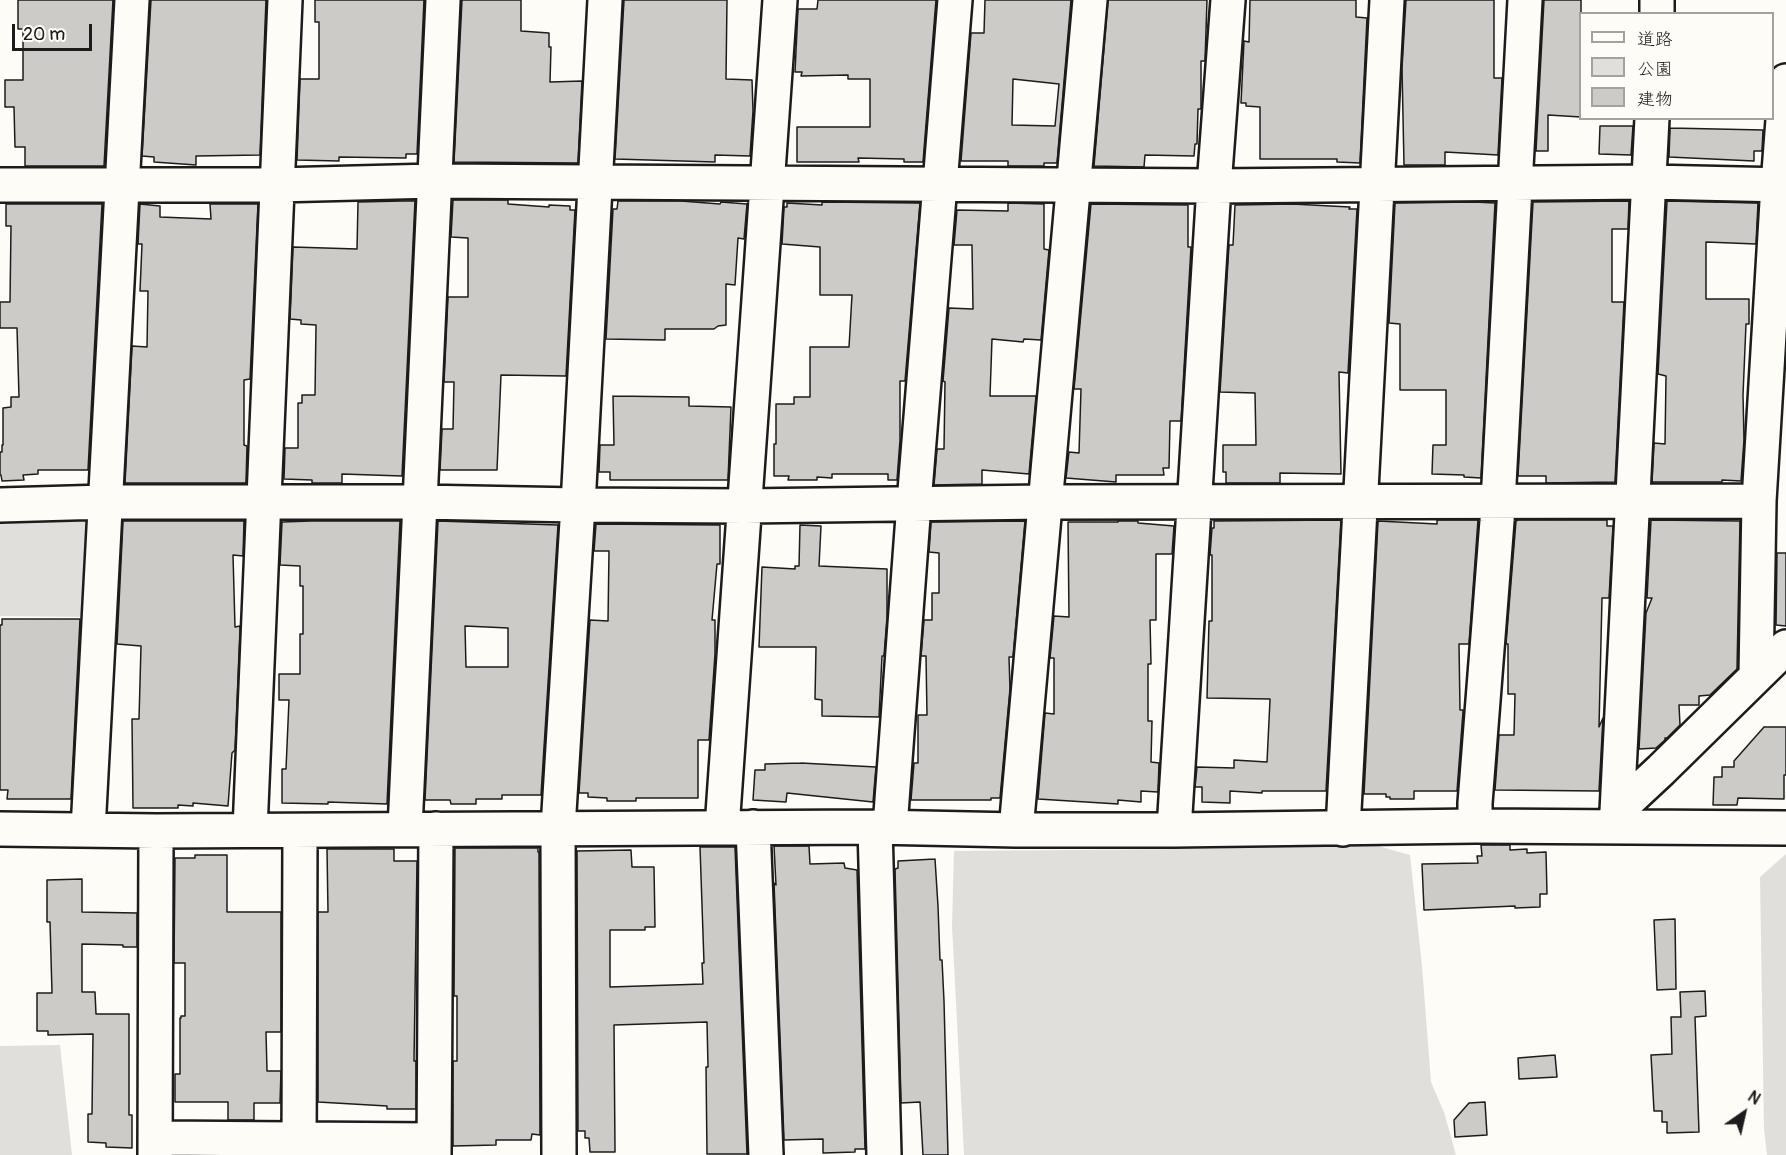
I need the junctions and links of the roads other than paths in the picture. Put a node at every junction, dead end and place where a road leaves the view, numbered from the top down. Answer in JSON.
{"nodes":[{"id":1,"x":132,"y":0,"type":"edge"},
{"id":2,"x":285,"y":0,"type":"edge"},
{"id":3,"x":443,"y":0,"type":"edge"},
{"id":4,"x":605,"y":0,"type":"edge"},
{"id":5,"x":780,"y":0,"type":"edge"},
{"id":6,"x":955,"y":0,"type":"edge"},
{"id":7,"x":1089,"y":0,"type":"edge"},
{"id":8,"x":1228,"y":0,"type":"edge"},
{"id":9,"x":1387,"y":0,"type":"edge"},
{"id":10,"x":1525,"y":0,"type":"edge"},
{"id":11,"x":1786,"y":81,"type":"edge"},
{"id":12,"x":1652,"y":120,"type":"edge"},
{"id":13,"x":434,"y":181,"type":"junction"},
{"id":14,"x":594,"y":182,"type":"junction"},
{"id":15,"x":1648,"y":182,"type":"junction"},
{"id":16,"x":941,"y":183,"type":"junction"},
{"id":17,"x":768,"y":184,"type":"junction"},
{"id":18,"x":1074,"y":184,"type":"junction"},
{"id":19,"x":1377,"y":184,"type":"junction"},
{"id":20,"x":1515,"y":184,"type":"junction"},
{"id":21,"x":0,"y":185,"type":"edge"},
{"id":22,"x":277,"y":185,"type":"junction"},
{"id":23,"x":1782,"y":185,"type":"edge"},
{"id":24,"x":122,"y":186,"type":"junction"},
{"id":25,"x":1214,"y":186,"type":"junction"},
{"id":26,"x":1498,"y":500,"type":"junction"},
{"id":27,"x":1195,"y":501,"type":"junction"},
{"id":28,"x":1631,"y":501,"type":"junction"},
{"id":29,"x":1759,"y":501,"type":"junction"},
{"id":30,"x":105,"y":502,"type":"junction"},
{"id":31,"x":262,"y":502,"type":"junction"},
{"id":32,"x":419,"y":502,"type":"junction"},
{"id":33,"x":1044,"y":502,"type":"junction"},
{"id":34,"x":1360,"y":502,"type":"junction"},
{"id":35,"x":914,"y":503,"type":"junction"},
{"id":36,"x":0,"y":505,"type":"edge"},
{"id":37,"x":578,"y":505,"type":"junction"},
{"id":38,"x":745,"y":506,"type":"junction"},
{"id":39,"x":1786,"y":647,"type":"edge"},
{"id":40,"x":1756,"y":676,"type":"junction"},
{"id":41,"x":1617,"y":818,"type":"junction"},
{"id":42,"x":1475,"y":826,"type":"junction"},
{"id":43,"x":737,"y":827,"type":"junction"},
{"id":44,"x":883,"y":827,"type":"junction"},
{"id":45,"x":558,"y":828,"type":"junction"},
{"id":46,"x":1786,"y":828,"type":"edge"},
{"id":47,"x":0,"y":829,"type":"edge"},
{"id":48,"x":420,"y":829,"type":"junction"},
{"id":49,"x":1343,"y":829,"type":"junction"},
{"id":50,"x":88,"y":830,"type":"junction"},
{"id":51,"x":250,"y":830,"type":"junction"},
{"id":52,"x":1016,"y":830,"type":"junction"},
{"id":53,"x":156,"y":831,"type":"junction"},
{"id":54,"x":300,"y":831,"type":"junction"},
{"id":55,"x":1174,"y":831,"type":"junction"},
{"id":56,"x":155,"y":1147,"type":"edge"},
{"id":57,"x":299,"y":1147,"type":"edge"},
{"id":58,"x":433,"y":1147,"type":"edge"},
{"id":59,"x":559,"y":1155,"type":"edge"},
{"id":60,"x":766,"y":1155,"type":"edge"},
{"id":61,"x":884,"y":1155,"type":"edge"}],
"edges":[{"from":1,"to":24,"type":"street"},
{"from":2,"to":22,"type":"street"},
{"from":3,"to":13,"type":"street"},
{"from":4,"to":14,"type":"street"},
{"from":5,"to":17,"type":"street"},
{"from":6,"to":16,"type":"street"},
{"from":7,"to":18,"type":"street"},
{"from":8,"to":25,"type":"street"},
{"from":9,"to":19,"type":"street"},
{"from":10,"to":20,"type":"street"},
{"from":11,"to":23,"type":"street"},
{"from":12,"to":15,"type":"street"},
{"from":13,"to":14,"type":"street"},
{"from":13,"to":22,"type":"street"},
{"from":13,"to":32,"type":"street"},
{"from":14,"to":17,"type":"street"},
{"from":14,"to":37,"type":"street"},
{"from":15,"to":20,"type":"street"},
{"from":15,"to":23,"type":"street"},
{"from":15,"to":28,"type":"street"},
{"from":16,"to":17,"type":"street"},
{"from":16,"to":18,"type":"street"},
{"from":16,"to":35,"type":"street"},
{"from":17,"to":38,"type":"street"},
{"from":18,"to":25,"type":"street"},
{"from":18,"to":33,"type":"street"},
{"from":19,"to":20,"type":"street"},
{"from":19,"to":25,"type":"street"},
{"from":19,"to":34,"type":"street"},
{"from":20,"to":26,"type":"street"},
{"from":21,"to":24,"type":"street"},
{"from":22,"to":24,"type":"street"},
{"from":22,"to":31,"type":"street"},
{"from":23,"to":29,"type":"street"},
{"from":24,"to":30,"type":"street"},
{"from":25,"to":27,"type":"street"},
{"from":26,"to":28,"type":"street"},
{"from":26,"to":34,"type":"street"},
{"from":26,"to":42,"type":"street"},
{"from":27,"to":33,"type":"street"},
{"from":27,"to":34,"type":"street"},
{"from":27,"to":55,"type":"street"},
{"from":28,"to":29,"type":"street"},
{"from":28,"to":41,"type":"street"},
{"from":29,"to":40,"type":"street"},
{"from":30,"to":31,"type":"street"},
{"from":30,"to":36,"type":"street"},
{"from":30,"to":50,"type":"street"},
{"from":31,"to":32,"type":"street"},
{"from":31,"to":51,"type":"street"},
{"from":32,"to":37,"type":"street"},
{"from":32,"to":48,"type":"street"},
{"from":33,"to":35,"type":"street"},
{"from":33,"to":52,"type":"street"},
{"from":34,"to":49,"type":"street"},
{"from":35,"to":38,"type":"street"},
{"from":35,"to":44,"type":"street"},
{"from":37,"to":38,"type":"street"},
{"from":37,"to":45,"type":"street"},
{"from":38,"to":43,"type":"street"},
{"from":39,"to":40,"type":"street"},
{"from":40,"to":41,"type":"street"},
{"from":41,"to":42,"type":"street"},
{"from":41,"to":46,"type":"street"},
{"from":42,"to":49,"type":"street"},
{"from":43,"to":44,"type":"street"},
{"from":43,"to":45,"type":"street"},
{"from":43,"to":60,"type":"street"},
{"from":44,"to":52,"type":"street"},
{"from":44,"to":61,"type":"street"},
{"from":45,"to":48,"type":"street"},
{"from":45,"to":59,"type":"street"},
{"from":47,"to":50,"type":"street"},
{"from":48,"to":54,"type":"street"},
{"from":48,"to":58,"type":"street"},
{"from":49,"to":55,"type":"street"},
{"from":50,"to":53,"type":"street"},
{"from":51,"to":53,"type":"street"},
{"from":51,"to":54,"type":"street"},
{"from":52,"to":55,"type":"street"},
{"from":53,"to":56,"type":"street"},
{"from":54,"to":57,"type":"street"},
{"from":56,"to":57,"type":"street"},
{"from":57,"to":58,"type":"street"}]}
